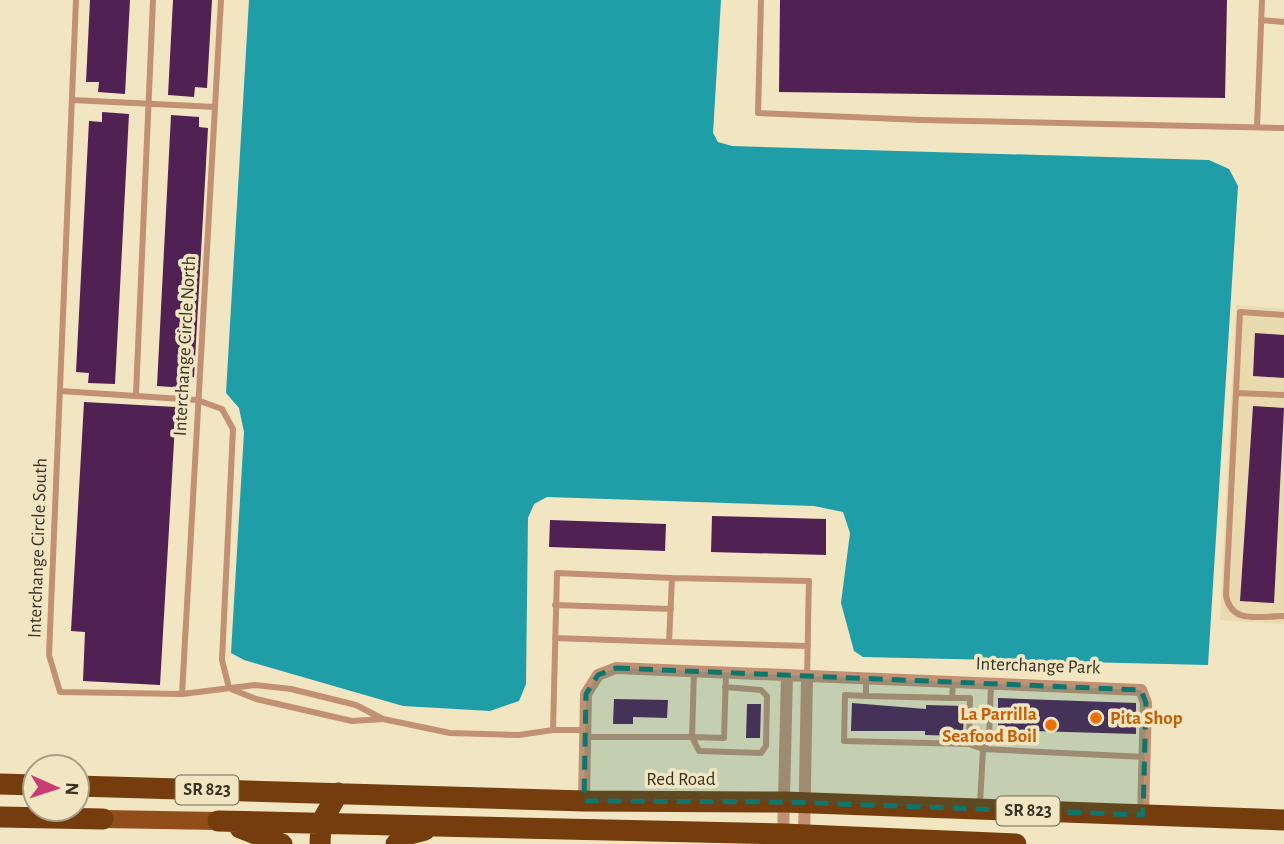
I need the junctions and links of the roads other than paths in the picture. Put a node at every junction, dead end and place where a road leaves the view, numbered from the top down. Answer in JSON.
{"nodes":[{"id":1,"x":76,"y":0,"type":"edge"},
{"id":2,"x":153,"y":0,"type":"edge"},
{"id":3,"x":221,"y":0,"type":"edge"},
{"id":4,"x":761,"y":0,"type":"edge"},
{"id":5,"x":1262,"y":0,"type":"edge"},
{"id":6,"x":1261,"y":20,"type":"junction"},
{"id":7,"x":1284,"y":22,"type":"edge"},
{"id":8,"x":72,"y":100,"type":"junction"},
{"id":9,"x":148,"y":106,"type":"junction"},
{"id":10,"x":215,"y":107,"type":"junction"},
{"id":11,"x":1257,"y":127,"type":"junction"},
{"id":12,"x":1284,"y":128,"type":"edge"},
{"id":13,"x":1284,"y":315,"type":"edge"},
{"id":14,"x":60,"y":391,"type":"junction"},
{"id":15,"x":1236,"y":393,"type":"junction"},
{"id":16,"x":136,"y":394,"type":"junction"},
{"id":17,"x":1284,"y":395,"type":"edge"},
{"id":18,"x":197,"y":400,"type":"junction"},
{"id":19,"x":672,"y":578,"type":"junction"},
{"id":20,"x":555,"y":606,"type":"junction"},
{"id":21,"x":671,"y":609,"type":"junction"},
{"id":22,"x":1284,"y":616,"type":"edge"},
{"id":23,"x":555,"y":638,"type":"junction"},
{"id":24,"x":669,"y":642,"type":"junction"},
{"id":25,"x":808,"y":646,"type":"junction"},
{"id":26,"x":694,"y":671,"type":"junction"},
{"id":27,"x":726,"y":673,"type":"junction"},
{"id":28,"x":787,"y":675,"type":"junction"},
{"id":29,"x":807,"y":677,"type":"junction"},
{"id":30,"x":866,"y":679,"type":"junction"},
{"id":31,"x":953,"y":682,"type":"junction"},
{"id":32,"x":991,"y":684,"type":"junction"},
{"id":33,"x":725,"y":687,"type":"junction"},
{"id":34,"x":229,"y":688,"type":"junction"},
{"id":35,"x":183,"y":694,"type":"junction"},
{"id":36,"x":866,"y":696,"type":"junction"},
{"id":37,"x":952,"y":698,"type":"junction"},
{"id":38,"x":383,"y":719,"type":"junction"},
{"id":39,"x":552,"y":730,"type":"junction"},
{"id":40,"x":584,"y":733,"type":"junction"},
{"id":41,"x":692,"y":737,"type":"junction"},
{"id":42,"x":969,"y":744,"type":"junction"},
{"id":43,"x":982,"y":749,"type":"junction"},
{"id":44,"x":1144,"y":757,"type":"junction"},
{"id":45,"x":0,"y":784,"type":"edge"},
{"id":46,"x":21,"y":785,"type":"edge"},
{"id":47,"x":91,"y":786,"type":"edge"},
{"id":48,"x":338,"y":793,"type":"junction"},
{"id":49,"x":583,"y":801,"type":"junction"},
{"id":50,"x":794,"y":802,"type":"junction"},
{"id":51,"x":979,"y":809,"type":"junction"},
{"id":52,"x":1143,"y":815,"type":"junction"},
{"id":53,"x":0,"y":817,"type":"edge"},
{"id":54,"x":103,"y":819,"type":"joint"},
{"id":55,"x":1284,"y":820,"type":"edge"},
{"id":56,"x":218,"y":821,"type":"junction"},
{"id":57,"x":438,"y":827,"type":"junction"},
{"id":58,"x":320,"y":834,"type":"edge"},
{"id":59,"x":354,"y":834,"type":"edge"},
{"id":60,"x":794,"y":839,"type":"edge"},
{"id":61,"x":282,"y":844,"type":"edge"},
{"id":62,"x":396,"y":844,"type":"edge"},
{"id":63,"x":1016,"y":844,"type":"edge"}],
"edges":[{"from":1,"to":8,"type":"lane","name":"Interchange Circle South"},
{"from":2,"to":9,"type":"lane"},
{"from":3,"to":10,"type":"lane","name":"Interchange Circle North"},
{"from":4,"to":11,"type":"lane"},
{"from":5,"to":6,"type":"lane"},
{"from":6,"to":7,"type":"lane"},
{"from":6,"to":11,"type":"lane"},
{"from":8,"to":9,"type":"lane"},
{"from":8,"to":14,"type":"lane","name":"Interchange Circle South"},
{"from":9,"to":10,"type":"lane"},
{"from":9,"to":16,"type":"lane"},
{"from":10,"to":18,"type":"lane","name":"Interchange Circle North"},
{"from":11,"to":12,"type":"lane"},
{"from":13,"to":15,"type":"lane"},
{"from":14,"to":16,"type":"lane"},
{"from":14,"to":35,"type":"lane","name":"Interchange Circle South"},
{"from":15,"to":17,"type":"lane"},
{"from":15,"to":22,"type":"lane"},
{"from":16,"to":18,"type":"lane"},
{"from":18,"to":34,"type":"lane"},
{"from":18,"to":35,"type":"lane","name":"Interchange Circle North"},
{"from":19,"to":20,"type":"lane"},
{"from":19,"to":21,"type":"lane"},
{"from":19,"to":25,"type":"lane"},
{"from":20,"to":21,"type":"lane"},
{"from":20,"to":23,"type":"lane"},
{"from":21,"to":24,"type":"lane"},
{"from":23,"to":24,"type":"lane"},
{"from":23,"to":39,"type":"lane"},
{"from":24,"to":25,"type":"lane"},
{"from":25,"to":29,"type":"lane"},
{"from":26,"to":27,"type":"street","name":"Interchange Park"},
{"from":26,"to":40,"type":"street","name":"Interchange Park"},
{"from":26,"to":41,"type":"lane"},
{"from":27,"to":28,"type":"street","name":"Interchange Park"},
{"from":27,"to":33,"type":"lane"},
{"from":28,"to":29,"type":"street","name":"Interchange Park"},
{"from":28,"to":50,"type":"street"},
{"from":29,"to":30,"type":"street","name":"Interchange Park"},
{"from":29,"to":50,"type":"street"},
{"from":30,"to":31,"type":"street","name":"Interchange Park"},
{"from":30,"to":36,"type":"lane"},
{"from":31,"to":32,"type":"street","name":"Interchange Park"},
{"from":31,"to":37,"type":"lane"},
{"from":32,"to":43,"type":"lane"},
{"from":32,"to":44,"type":"street","name":"Interchange Park"},
{"from":33,"to":41,"type":"lane","name":"Interchange Circle South"},
{"from":33,"to":41,"type":"lane"},
{"from":34,"to":35,"type":"lane","name":"Interchange Circle South"},
{"from":34,"to":38,"type":"lane","name":"Interchange Circle South"},
{"from":34,"to":38,"type":"lane"},
{"from":36,"to":37,"type":"lane"},
{"from":36,"to":42,"type":"lane"},
{"from":37,"to":42,"type":"lane"},
{"from":38,"to":39,"type":"lane","name":"Interchange Circle South"},
{"from":39,"to":40,"type":"lane","name":"Interchange Circle South"},
{"from":40,"to":41,"type":"lane","name":"Interchange Circle South"},
{"from":40,"to":49,"type":"street","name":"Interchange Park"},
{"from":42,"to":43,"type":"lane"},
{"from":43,"to":44,"type":"lane"},
{"from":43,"to":51,"type":"lane"},
{"from":44,"to":52,"type":"street","name":"Interchange Park"},
{"from":45,"to":46,"type":"highway"},
{"from":47,"to":48,"type":"highway","name":"Red Road","number":"SR 823"},
{"from":48,"to":49,"type":"highway","name":"Red Road","number":"SR 823"},
{"from":48,"to":58,"type":"highway"},
{"from":48,"to":59,"type":"highway"},
{"from":49,"to":50,"type":"highway","name":"Red Road","number":"SR 823"},
{"from":50,"to":51,"type":"highway","name":"Red Road","number":"SR 823"},
{"from":50,"to":60,"type":"street"},
{"from":50,"to":60,"type":"street"},
{"from":51,"to":52,"type":"highway","name":"Red Road","number":"SR 823"},
{"from":52,"to":55,"type":"highway","name":"Red Road","number":"SR 823"},
{"from":53,"to":54,"type":"highway","number":"SR 823"},
{"from":54,"to":56,"type":"main road","number":"SR 823"},
{"from":56,"to":58,"type":"highway","number":"SR 823"},
{"from":56,"to":61,"type":"highway"},
{"from":57,"to":59,"type":"highway","number":"SR 823"},
{"from":57,"to":60,"type":"highway","number":"SR 823"},
{"from":57,"to":62,"type":"highway"},
{"from":58,"to":59,"type":"highway","number":"SR 823"},
{"from":60,"to":63,"type":"highway","number":"SR 823"}]}
